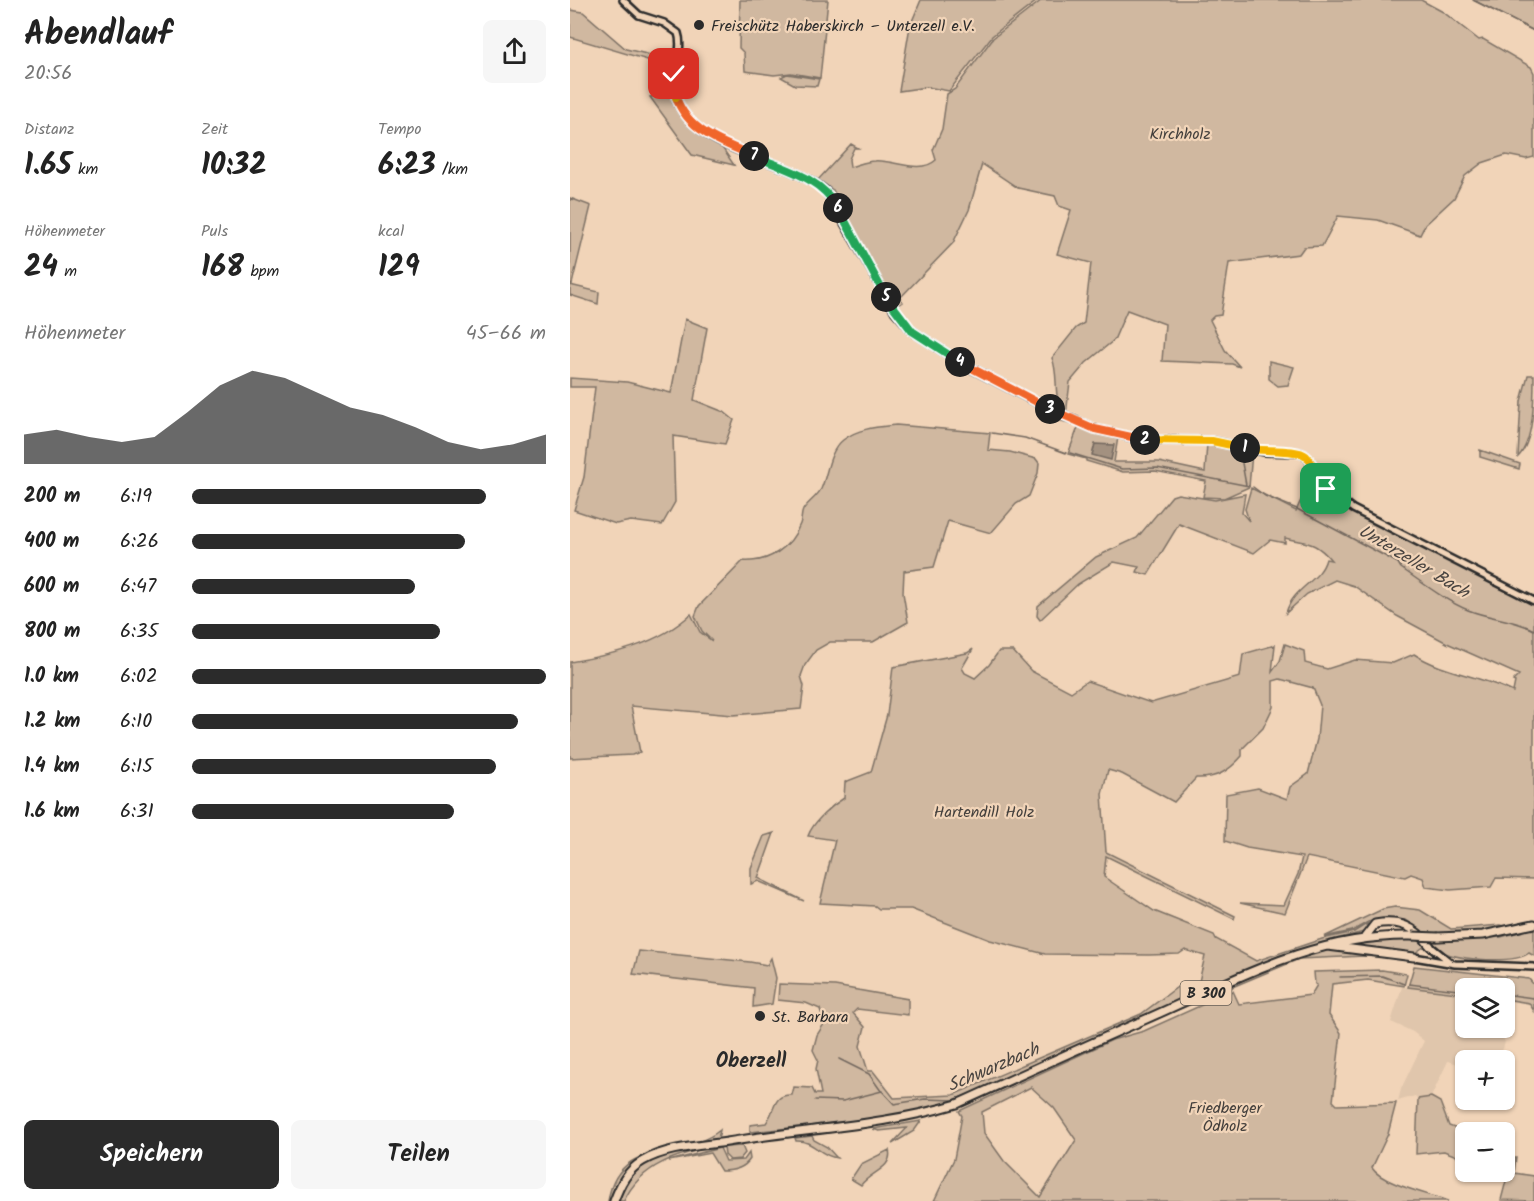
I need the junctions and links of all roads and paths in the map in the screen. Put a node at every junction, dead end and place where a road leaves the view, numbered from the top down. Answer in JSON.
{"nodes":[{"id":1,"x":623,"y":0,"type":"edge"},
{"id":2,"x":1534,"y":601,"type":"edge"},
{"id":3,"x":1534,"y":924,"type":"edge"},
{"id":4,"x":1365,"y":937,"type":"junction"},
{"id":5,"x":1320,"y":946,"type":"junction"},
{"id":6,"x":1430,"y":946,"type":"joint"},
{"id":7,"x":1414,"y":957,"type":"joint"},
{"id":8,"x":1455,"y":964,"type":"junction"},
{"id":9,"x":1534,"y":967,"type":"edge"},
{"id":10,"x":614,"y":1201,"type":"edge"}],
"edges":[{"from":1,"to":2,"type":"street"},
{"from":3,"to":4,"type":"main road","number":"B 300","bridge":true},
{"from":4,"to":5,"type":"main road","number":"B 300"},
{"from":4,"to":6,"type":"main road"},
{"from":5,"to":7,"type":"main road"},
{"from":5,"to":10,"type":"main road","number":"B 300"},
{"from":6,"to":8,"type":"street"},
{"from":7,"to":8,"type":"street"},
{"from":8,"to":9,"type":"street"}]}
